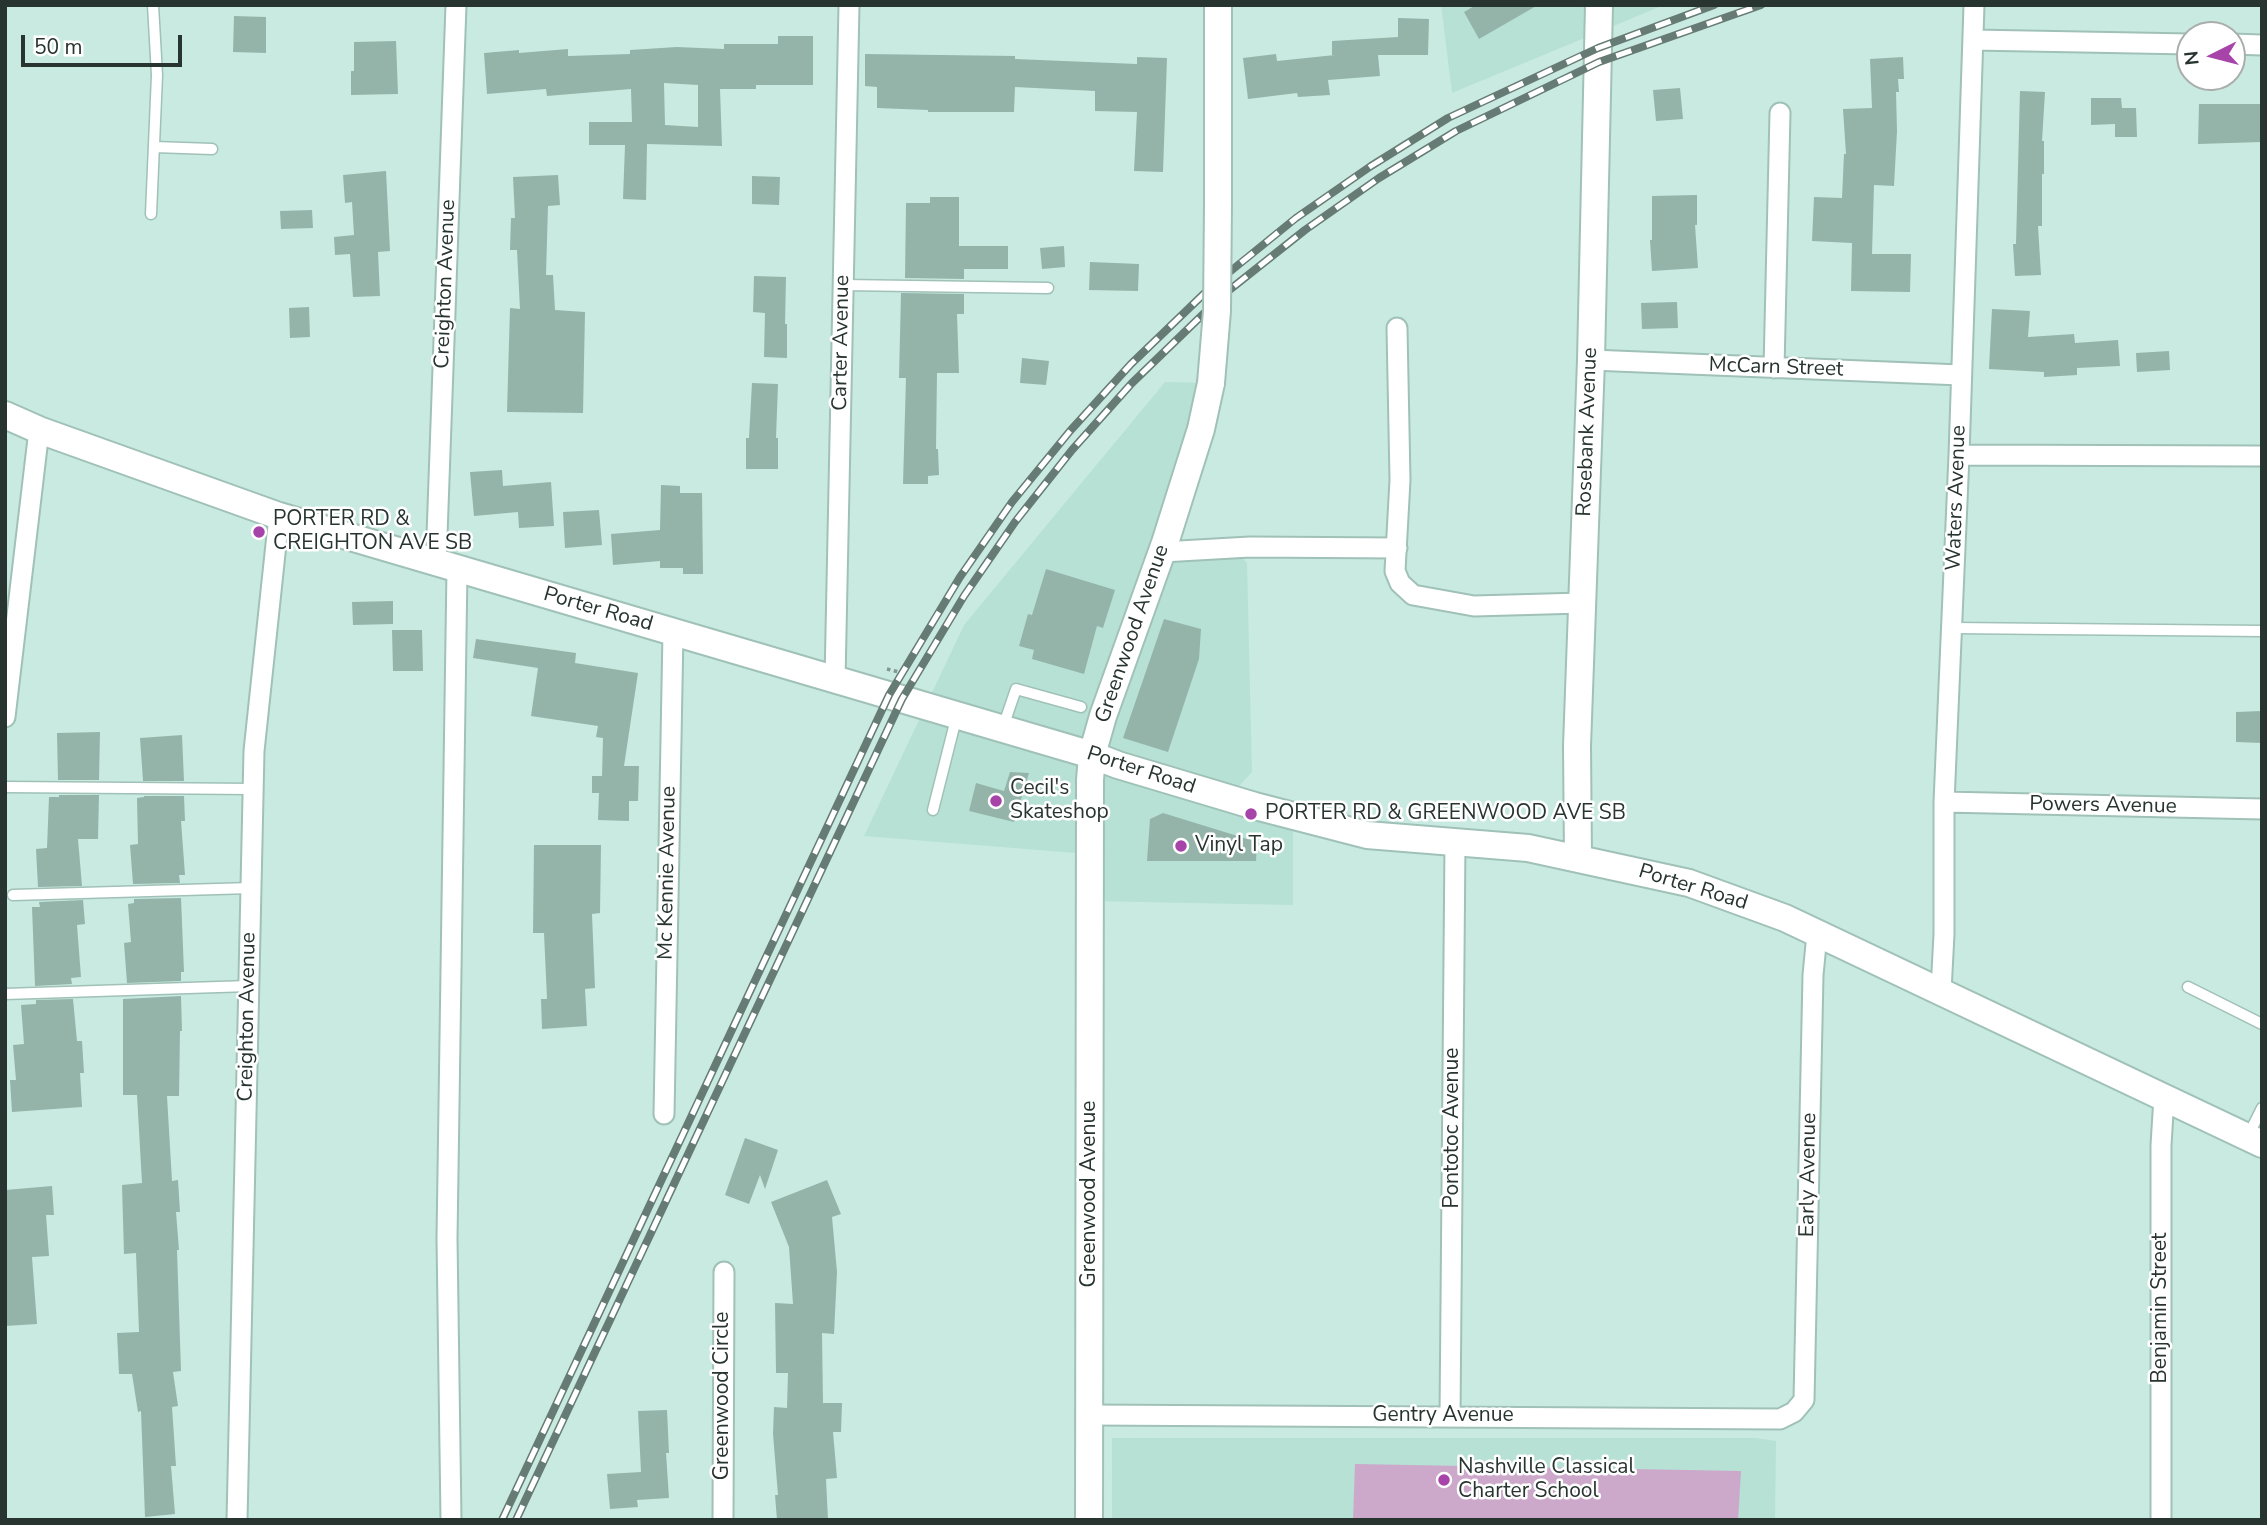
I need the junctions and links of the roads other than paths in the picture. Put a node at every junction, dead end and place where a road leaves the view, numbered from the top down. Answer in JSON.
{"nodes":[{"id":1,"x":153,"y":5,"type":"edge"},
{"id":2,"x":456,"y":5,"type":"edge"},
{"id":3,"x":849,"y":5,"type":"edge"},
{"id":4,"x":1218,"y":5,"type":"edge"},
{"id":5,"x":1599,"y":5,"type":"edge"},
{"id":6,"x":1974,"y":5,"type":"edge"},
{"id":7,"x":1973,"y":40,"type":"junction"},
{"id":8,"x":2176,"y":44,"type":"edge"},
{"id":9,"x":1780,"y":113,"type":"dead end"},
{"id":10,"x":154,"y":147,"type":"junction"},
{"id":11,"x":212,"y":149,"type":"dead end"},
{"id":12,"x":151,"y":214,"type":"dead end"},
{"id":13,"x":843,"y":285,"type":"junction"},
{"id":14,"x":1048,"y":288,"type":"dead end"},
{"id":15,"x":1397,"y":328,"type":"dead end"},
{"id":16,"x":1591,"y":360,"type":"junction"},
{"id":17,"x":1774,"y":368,"type":"junction"},
{"id":18,"x":1961,"y":375,"type":"junction"},
{"id":19,"x":5,"y":415,"type":"edge"},
{"id":20,"x":39,"y":430,"type":"junction"},
{"id":21,"x":1959,"y":455,"type":"junction"},
{"id":22,"x":2262,"y":456,"type":"edge"},
{"id":23,"x":279,"y":516,"type":"junction"},
{"id":24,"x":1396,"y":548,"type":"junction"},
{"id":25,"x":1162,"y":552,"type":"junction"},
{"id":26,"x":447,"y":566,"type":"junction"},
{"id":27,"x":1582,"y":603,"type":"junction"},
{"id":28,"x":1952,"y":628,"type":"junction"},
{"id":29,"x":2262,"y":631,"type":"edge"},
{"id":30,"x":673,"y":632,"type":"junction"},
{"id":31,"x":835,"y":681,"type":"junction"},
{"id":32,"x":1081,"y":707,"type":"dead end"},
{"id":33,"x":957,"y":715,"type":"junction"},
{"id":34,"x":5,"y":717,"type":"edge"},
{"id":35,"x":1003,"y":729,"type":"junction"},
{"id":36,"x":1093,"y":755,"type":"junction"},
{"id":37,"x":5,"y":787,"type":"edge"},
{"id":38,"x":253,"y":789,"type":"junction"},
{"id":39,"x":1944,"y":802,"type":"junction"},
{"id":40,"x":2262,"y":809,"type":"edge"},
{"id":41,"x":933,"y":810,"type":"dead end"},
{"id":42,"x":1455,"y":841,"type":"junction"},
{"id":43,"x":1578,"y":858,"type":"junction"},
{"id":44,"x":251,"y":888,"type":"junction"},
{"id":45,"x":13,"y":895,"type":"dead end"},
{"id":46,"x":1817,"y":934,"type":"junction"},
{"id":47,"x":249,"y":986,"type":"junction"},
{"id":48,"x":2188,"y":987,"type":"dead end"},
{"id":49,"x":1941,"y":991,"type":"junction"},
{"id":50,"x":5,"y":994,"type":"edge"},
{"id":51,"x":2262,"y":1024,"type":"edge"},
{"id":52,"x":2164,"y":1097,"type":"junction"},
{"id":53,"x":2262,"y":1108,"type":"edge"},
{"id":54,"x":664,"y":1114,"type":"dead end"},
{"id":55,"x":2255,"y":1140,"type":"edge"},
{"id":56,"x":723,"y":1272,"type":"dead end"},
{"id":57,"x":1794,"y":1412,"type":"joint"},
{"id":58,"x":1090,"y":1415,"type":"junction"},
{"id":59,"x":1450,"y":1416,"type":"junction"},
{"id":60,"x":237,"y":1520,"type":"edge"},
{"id":61,"x":451,"y":1520,"type":"edge"},
{"id":62,"x":723,"y":1520,"type":"edge"},
{"id":63,"x":1089,"y":1520,"type":"edge"},
{"id":64,"x":2161,"y":1520,"type":"edge"}],
"edges":[{"from":1,"to":10,"type":"lane"},
{"from":2,"to":26,"type":"street","name":"Creighton Avenue"},
{"from":3,"to":13,"type":"street","name":"Carter Avenue"},
{"from":4,"to":25,"type":"street","name":"Greenwood Avenue","bridge":true},
{"from":5,"to":16,"type":"street","name":"Rosebank Avenue"},
{"from":6,"to":7,"type":"street","name":"Waters Avenue"},
{"from":7,"to":8,"type":"street"},
{"from":7,"to":18,"type":"street","name":"Waters Avenue"},
{"from":9,"to":17,"type":"street"},
{"from":10,"to":11,"type":"lane"},
{"from":10,"to":12,"type":"lane"},
{"from":13,"to":14,"type":"lane"},
{"from":13,"to":31,"type":"street","name":"Carter Avenue"},
{"from":15,"to":24,"type":"street"},
{"from":16,"to":17,"type":"street","name":"McCarn Street"},
{"from":16,"to":27,"type":"street","name":"Rosebank Avenue"},
{"from":17,"to":18,"type":"street","name":"McCarn Street"},
{"from":18,"to":21,"type":"street","name":"Waters Avenue"},
{"from":19,"to":20,"type":"street","name":"Porter Road"},
{"from":20,"to":23,"type":"street","name":"Porter Road"},
{"from":20,"to":34,"type":"street"},
{"from":21,"to":22,"type":"street"},
{"from":21,"to":28,"type":"street","name":"Waters Avenue"},
{"from":23,"to":26,"type":"street","name":"Porter Road"},
{"from":23,"to":38,"type":"street","name":"Creighton Avenue"},
{"from":24,"to":25,"type":"street"},
{"from":24,"to":27,"type":"street"},
{"from":25,"to":36,"type":"street","name":"Greenwood Avenue"},
{"from":26,"to":30,"type":"street","name":"Porter Road"},
{"from":26,"to":61,"type":"street","name":"Creighton Avenue"},
{"from":27,"to":43,"type":"street","name":"Rosebank Avenue"},
{"from":28,"to":29,"type":"lane"},
{"from":28,"to":39,"type":"street","name":"Waters Avenue"},
{"from":30,"to":31,"type":"street","name":"Porter Road"},
{"from":30,"to":54,"type":"street","name":"Mc Kennie Avenue"},
{"from":31,"to":33,"type":"street","name":"Porter Road"},
{"from":32,"to":35,"type":"lane"},
{"from":33,"to":35,"type":"street","name":"Porter Road"},
{"from":33,"to":41,"type":"lane"},
{"from":35,"to":36,"type":"street","name":"Porter Road"},
{"from":36,"to":42,"type":"street","name":"Porter Road"},
{"from":36,"to":58,"type":"street","name":"Greenwood Avenue"},
{"from":37,"to":38,"type":"lane"},
{"from":38,"to":44,"type":"street","name":"Creighton Avenue"},
{"from":39,"to":40,"type":"street","name":"Powers Avenue"},
{"from":39,"to":49,"type":"street","name":"Waters Avenue"},
{"from":42,"to":43,"type":"street","name":"Porter Road"},
{"from":42,"to":59,"type":"street","name":"Pontotoc Avenue"},
{"from":43,"to":46,"type":"street","name":"Porter Road"},
{"from":44,"to":45,"type":"lane"},
{"from":44,"to":47,"type":"street","name":"Creighton Avenue"},
{"from":46,"to":49,"type":"street","name":"Porter Road"},
{"from":46,"to":57,"type":"street","name":"Early Avenue"},
{"from":47,"to":50,"type":"lane"},
{"from":47,"to":60,"type":"street","name":"Creighton Avenue"},
{"from":48,"to":51,"type":"lane"},
{"from":49,"to":52,"type":"street","name":"Porter Road"},
{"from":52,"to":55,"type":"street","name":"Porter Road"},
{"from":52,"to":64,"type":"street","name":"Benjamin Street"},
{"from":53,"to":55,"type":"lane"},
{"from":56,"to":62,"type":"street","name":"Greenwood Circle"},
{"from":57,"to":59,"type":"street","name":"Gentry Avenue"},
{"from":58,"to":59,"type":"street","name":"Gentry Avenue"},
{"from":58,"to":63,"type":"street","name":"Greenwood Avenue"}]}
